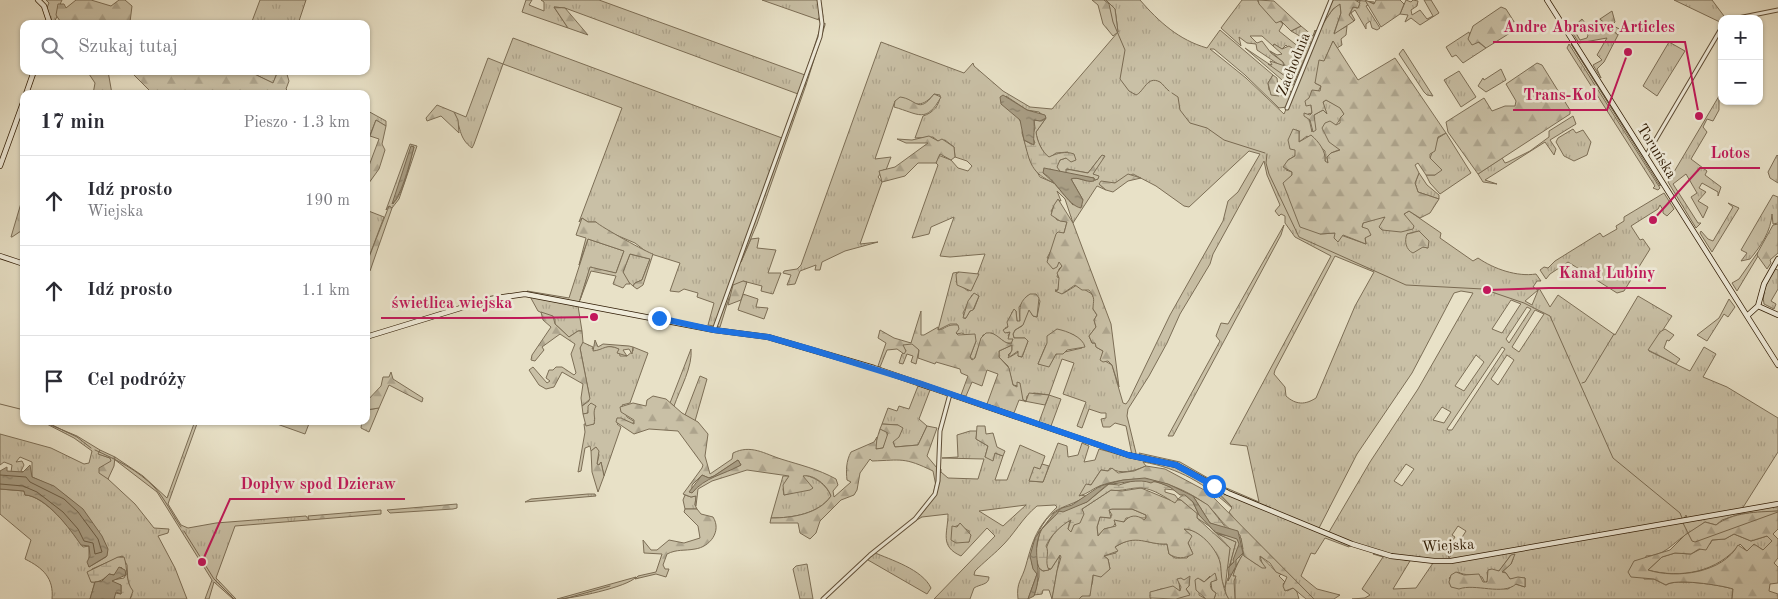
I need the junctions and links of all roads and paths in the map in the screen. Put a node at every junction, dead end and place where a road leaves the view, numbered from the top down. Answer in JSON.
{"nodes":[{"id":1,"x":38,"y":0,"type":"edge"},
{"id":2,"x":819,"y":0,"type":"edge"},
{"id":3,"x":1330,"y":0,"type":"edge"},
{"id":4,"x":1547,"y":0,"type":"edge"},
{"id":5,"x":1778,"y":10,"type":"edge"},
{"id":6,"x":1753,"y":15,"type":"edge"},
{"id":7,"x":50,"y":20,"type":"edge"},
{"id":8,"x":1718,"y":34,"type":"edge"},
{"id":9,"x":33,"y":75,"type":"edge"},
{"id":10,"x":27,"y":90,"type":"edge"},
{"id":11,"x":1287,"y":108,"type":"dead end"},
{"id":12,"x":20,"y":111,"type":"edge"},
{"id":13,"x":1646,"y":157,"type":"junction"},
{"id":14,"x":0,"y":166,"type":"edge"},
{"id":15,"x":0,"y":256,"type":"edge"},
{"id":16,"x":1778,"y":259,"type":"edge"},
{"id":17,"x":20,"y":263,"type":"edge"},
{"id":18,"x":1758,"y":306,"type":"junction"},
{"id":19,"x":1778,"y":315,"type":"edge"},
{"id":20,"x":1747,"y":316,"type":"junction"},
{"id":21,"x":714,"y":330,"type":"junction"},
{"id":22,"x":370,"y":336,"type":"edge"},
{"id":23,"x":1778,"y":365,"type":"edge"},
{"id":24,"x":950,"y":394,"type":"junction"},
{"id":25,"x":1778,"y":504,"type":"edge"},
{"id":26,"x":824,"y":599,"type":"edge"}],
"edges":[{"from":1,"to":7,"type":"street"},
{"from":2,"to":21,"type":"street"},
{"from":3,"to":11,"type":"street","name":"Zachodnia"},
{"from":4,"to":13,"type":"street","name":"Toruńska"},
{"from":5,"to":6,"type":"street"},
{"from":8,"to":13,"type":"street"},
{"from":9,"to":10,"type":"street"},
{"from":12,"to":14,"type":"street"},
{"from":13,"to":20,"type":"street","name":"Toruńska"},
{"from":15,"to":17,"type":"street"},
{"from":16,"to":18,"type":"street"},
{"from":18,"to":19,"type":"street"},
{"from":18,"to":20,"type":"street"},
{"from":20,"to":23,"type":"street","name":"Toruńska"},
{"from":21,"to":22,"type":"street","name":"Wiejska"},
{"from":21,"to":24,"type":"street","name":"Wiejska"},
{"from":24,"to":25,"type":"street","name":"Wiejska"},
{"from":24,"to":26,"type":"street"}]}
